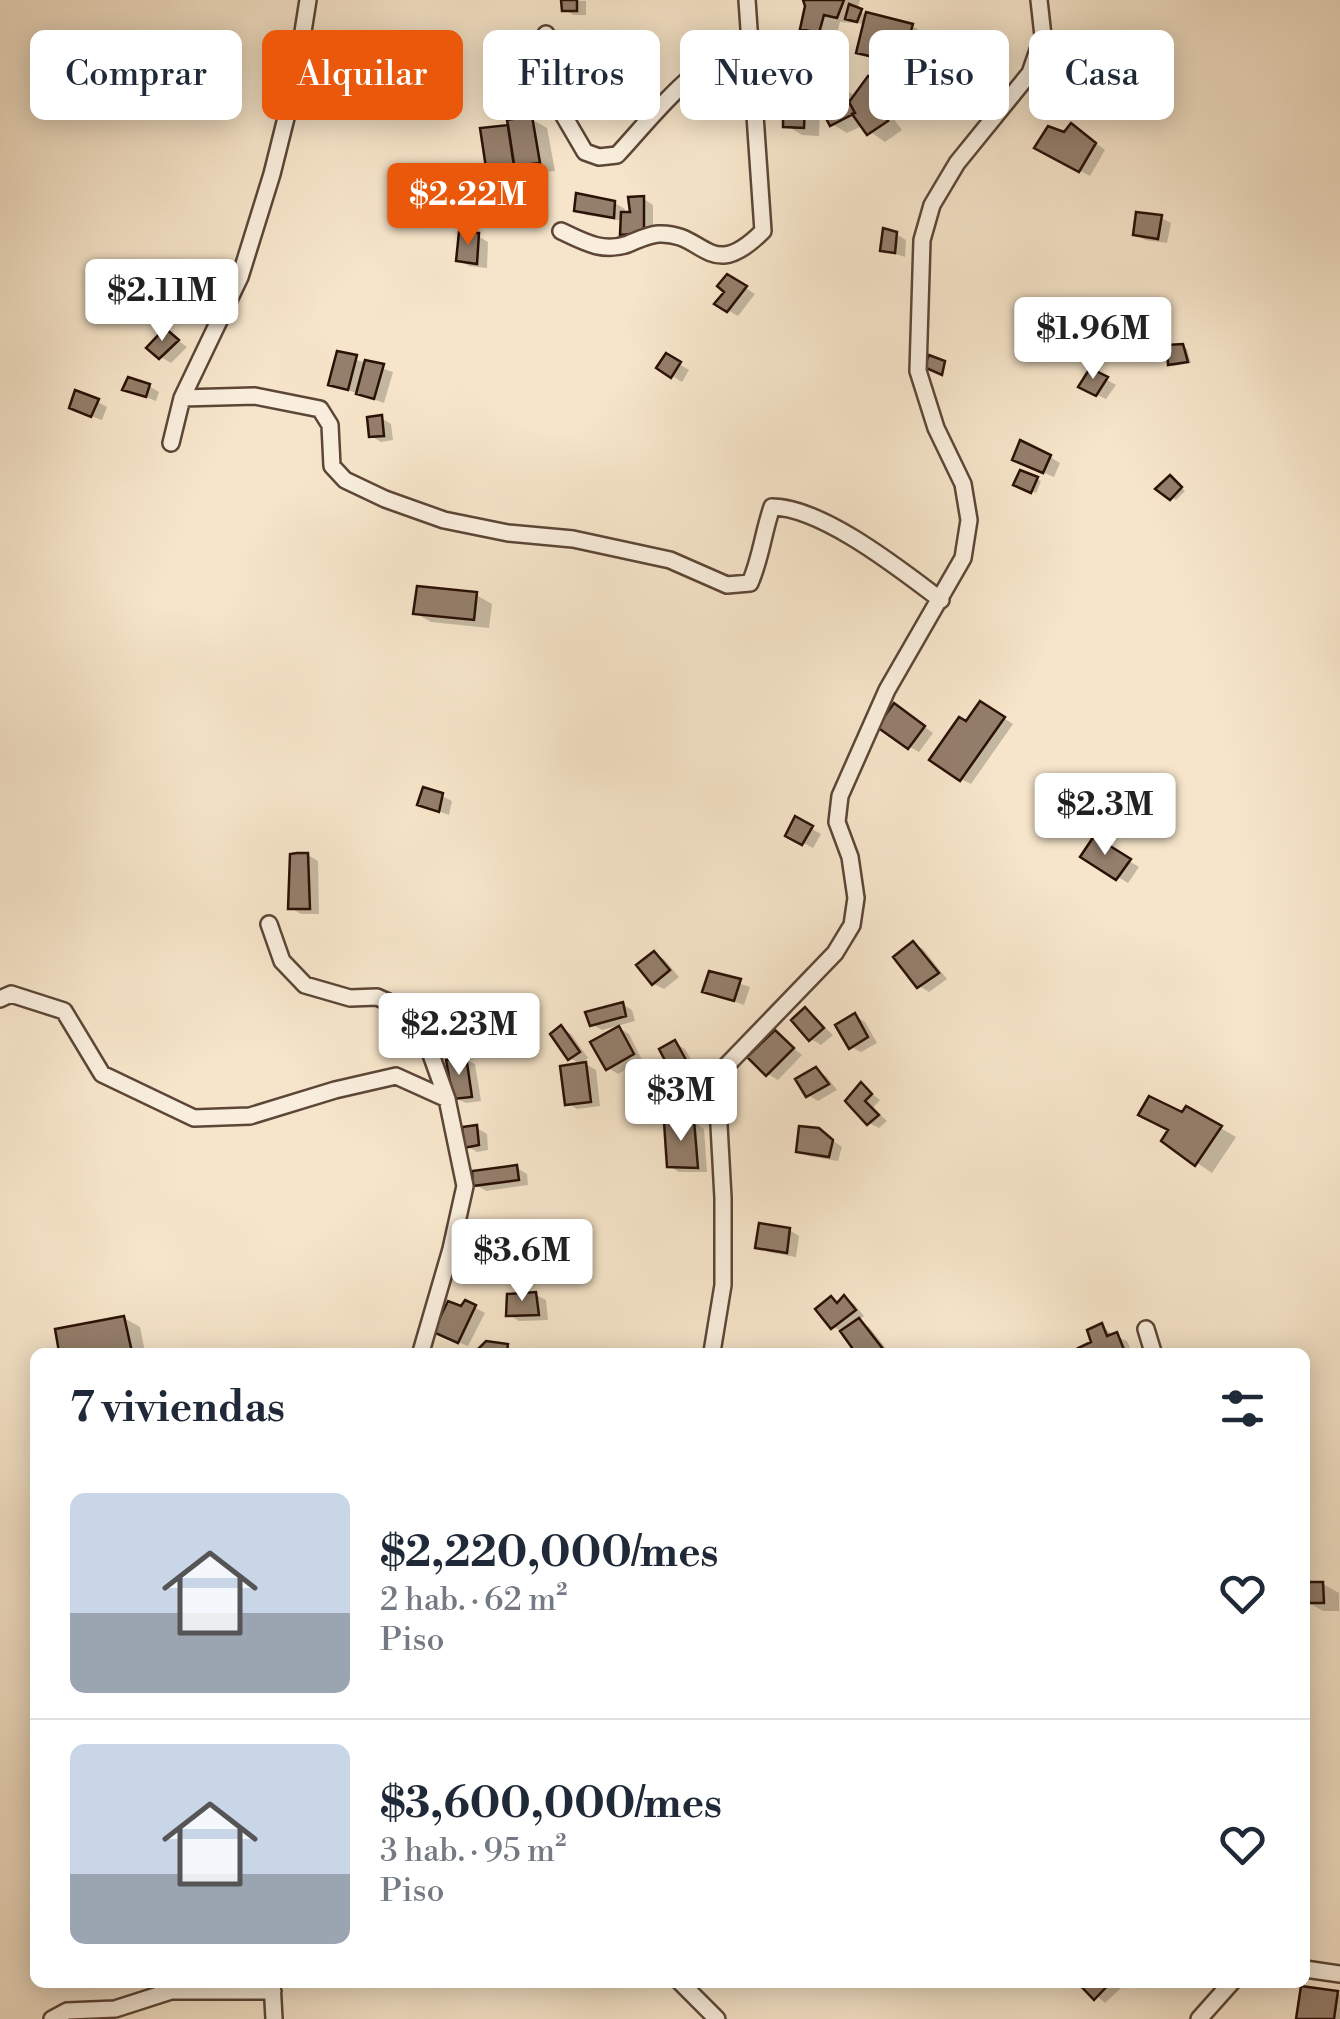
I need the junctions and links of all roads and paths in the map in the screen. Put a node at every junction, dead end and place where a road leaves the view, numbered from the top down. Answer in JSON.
{"nodes":[{"id":1,"x":308,"y":0,"type":"edge"},
{"id":2,"x":747,"y":0,"type":"edge"},
{"id":3,"x":1039,"y":0,"type":"edge"},
{"id":4,"x":750,"y":30,"type":"edge"},
{"id":5,"x":680,"y":90,"type":"edge"},
{"id":6,"x":660,"y":110,"type":"edge"},
{"id":7,"x":566,"y":120,"type":"edge"},
{"id":8,"x":651,"y":120,"type":"edge"},
{"id":9,"x":757,"y":120,"type":"edge"},
{"id":10,"x":562,"y":231,"type":"dead end"},
{"id":11,"x":182,"y":398,"type":"junction"},
{"id":12,"x":171,"y":443,"type":"dead end"},
{"id":13,"x":941,"y":600,"type":"junction"},
{"id":14,"x":269,"y":924,"type":"dead end"},
{"id":15,"x":0,"y":999,"type":"edge"},
{"id":16,"x":447,"y":1099,"type":"junction"},
{"id":17,"x":1146,"y":1329,"type":"dead end"},
{"id":18,"x":423,"y":1348,"type":"edge"},
{"id":19,"x":713,"y":1348,"type":"edge"},
{"id":20,"x":1152,"y":1348,"type":"edge"},
{"id":21,"x":1310,"y":1970,"type":"edge"},
{"id":22,"x":1340,"y":1974,"type":"edge"},
{"id":23,"x":253,"y":1988,"type":"edge"},
{"id":24,"x":273,"y":1988,"type":"edge"},
{"id":25,"x":686,"y":1988,"type":"edge"},
{"id":26,"x":1227,"y":1988,"type":"edge"},
{"id":27,"x":52,"y":2019,"type":"edge"},
{"id":28,"x":274,"y":2019,"type":"edge"},
{"id":29,"x":716,"y":2019,"type":"edge"},
{"id":30,"x":1199,"y":2019,"type":"edge"}],
"edges":[{"from":1,"to":11,"type":"street"},
{"from":2,"to":4,"type":"street"},
{"from":3,"to":13,"type":"street"},
{"from":5,"to":6,"type":"street"},
{"from":7,"to":8,"type":"street"},
{"from":9,"to":10,"type":"street"},
{"from":11,"to":12,"type":"street"},
{"from":11,"to":13,"type":"street"},
{"from":13,"to":19,"type":"street"},
{"from":14,"to":16,"type":"street"},
{"from":15,"to":16,"type":"street"},
{"from":16,"to":18,"type":"street"},
{"from":17,"to":20,"type":"street"},
{"from":21,"to":22,"type":"street"},
{"from":23,"to":27,"type":"street"},
{"from":24,"to":28,"type":"street"},
{"from":25,"to":29,"type":"street"},
{"from":26,"to":30,"type":"street"}]}
